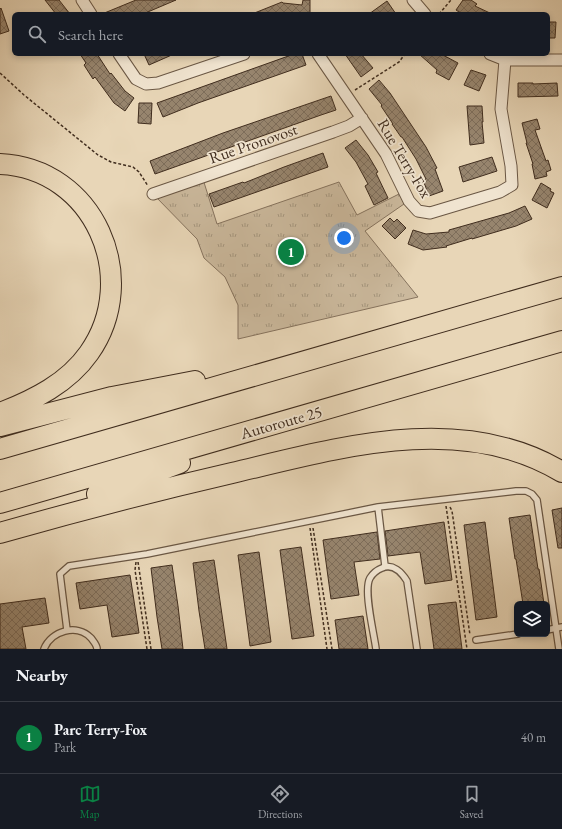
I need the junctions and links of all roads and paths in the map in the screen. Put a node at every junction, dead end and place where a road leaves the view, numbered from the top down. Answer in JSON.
{"nodes":[{"id":1,"x":413,"y":0,"type":"edge"},
{"id":2,"x":451,"y":0,"type":"edge"},
{"id":3,"x":85,"y":1,"type":"edge"},
{"id":4,"x":90,"y":12,"type":"edge"},
{"id":5,"x":423,"y":12,"type":"edge"},
{"id":6,"x":441,"y":12,"type":"edge"},
{"id":7,"x":120,"y":56,"type":"edge"},
{"id":8,"x":238,"y":56,"type":"edge"},
{"id":9,"x":319,"y":56,"type":"edge"},
{"id":10,"x":403,"y":56,"type":"edge"},
{"id":11,"x":495,"y":56,"type":"edge"},
{"id":12,"x":505,"y":60,"type":"junction"},
{"id":13,"x":562,"y":60,"type":"edge"},
{"id":14,"x":0,"y":73,"type":"edge"},
{"id":15,"x":346,"y":96,"type":"junction"},
{"id":16,"x":362,"y":118,"type":"junction"},
{"id":17,"x":0,"y":164,"type":"edge"},
{"id":18,"x":153,"y":194,"type":"joint"},
{"id":19,"x":562,"y":286,"type":"edge"},
{"id":20,"x":562,"y":341,"type":"edge"},
{"id":21,"x":286,"y":366,"type":"junction"},
{"id":22,"x":0,"y":413,"type":"edge"},
{"id":23,"x":280,"y":423,"type":"junction"},
{"id":24,"x":0,"y":426,"type":"edge"},
{"id":25,"x":0,"y":449,"type":"edge"},
{"id":26,"x":562,"y":472,"type":"edge"},
{"id":27,"x":0,"y":503,"type":"edge"},
{"id":28,"x":378,"y":507,"type":"junction"},
{"id":29,"x":452,"y":511,"type":"dead end"},
{"id":30,"x":447,"y":512,"type":"dead end"},
{"id":31,"x":0,"y":526,"type":"edge"},
{"id":32,"x":314,"y":530,"type":"dead end"},
{"id":33,"x":310,"y":531,"type":"dead end"},
{"id":34,"x":0,"y":533,"type":"edge"},
{"id":35,"x":385,"y":566,"type":"junction"},
{"id":36,"x":135,"y":570,"type":"dead end"},
{"id":37,"x":140,"y":570,"type":"dead end"},
{"id":38,"x":562,"y":627,"type":"edge"},
{"id":39,"x":556,"y":628,"type":"junction"},
{"id":40,"x":550,"y":629,"type":"edge"},
{"id":41,"x":67,"y":630,"type":"junction"},
{"id":42,"x":514,"y":635,"type":"edge"},
{"id":43,"x":473,"y":641,"type":"joint"},
{"id":44,"x":44,"y":649,"type":"edge"},
{"id":45,"x":98,"y":649,"type":"edge"},
{"id":46,"x":147,"y":649,"type":"edge"},
{"id":47,"x":151,"y":649,"type":"edge"},
{"id":48,"x":327,"y":649,"type":"edge"},
{"id":49,"x":332,"y":649,"type":"edge"},
{"id":50,"x":376,"y":649,"type":"edge"},
{"id":51,"x":417,"y":649,"type":"edge"},
{"id":52,"x":467,"y":649,"type":"edge"},
{"id":53,"x":559,"y":649,"type":"edge"}],
"edges":[{"from":1,"to":5,"type":"street"},
{"from":2,"to":6,"type":"path"},
{"from":3,"to":4,"type":"street"},
{"from":7,"to":8,"type":"street"},
{"from":9,"to":15,"type":"street","name":"Rue Terry-Fox"},
{"from":10,"to":15,"type":"path"},
{"from":11,"to":12,"type":"street"},
{"from":12,"to":13,"type":"street"},
{"from":12,"to":16,"type":"street","name":"Rue Terry-Fox"},
{"from":14,"to":18,"type":"path"},
{"from":15,"to":16,"type":"street","name":"Rue Terry-Fox"},
{"from":16,"to":18,"type":"street","name":"Rue Pronovost"},
{"from":17,"to":22,"type":"highway"},
{"from":19,"to":21,"type":"highway"},
{"from":20,"to":23,"type":"highway","name":"Autoroute 25"},
{"from":21,"to":24,"type":"highway"},
{"from":21,"to":25,"type":"highway"},
{"from":23,"to":27,"type":"highway","name":"Autoroute 25"},
{"from":23,"to":31,"type":"highway"},
{"from":26,"to":34,"type":"highway"},
{"from":28,"to":35,"type":"lane"},
{"from":28,"to":39,"type":"lane"},
{"from":28,"to":41,"type":"lane"},
{"from":29,"to":43,"type":"path"},
{"from":30,"to":52,"type":"path"},
{"from":32,"to":49,"type":"path"},
{"from":33,"to":48,"type":"path"},
{"from":35,"to":50,"type":"lane"},
{"from":35,"to":51,"type":"lane"},
{"from":36,"to":46,"type":"path"},
{"from":37,"to":47,"type":"path"},
{"from":38,"to":39,"type":"lane"},
{"from":39,"to":40,"type":"lane"},
{"from":39,"to":53,"type":"lane"},
{"from":41,"to":44,"type":"lane"},
{"from":41,"to":45,"type":"lane"},
{"from":42,"to":43,"type":"lane"}]}
